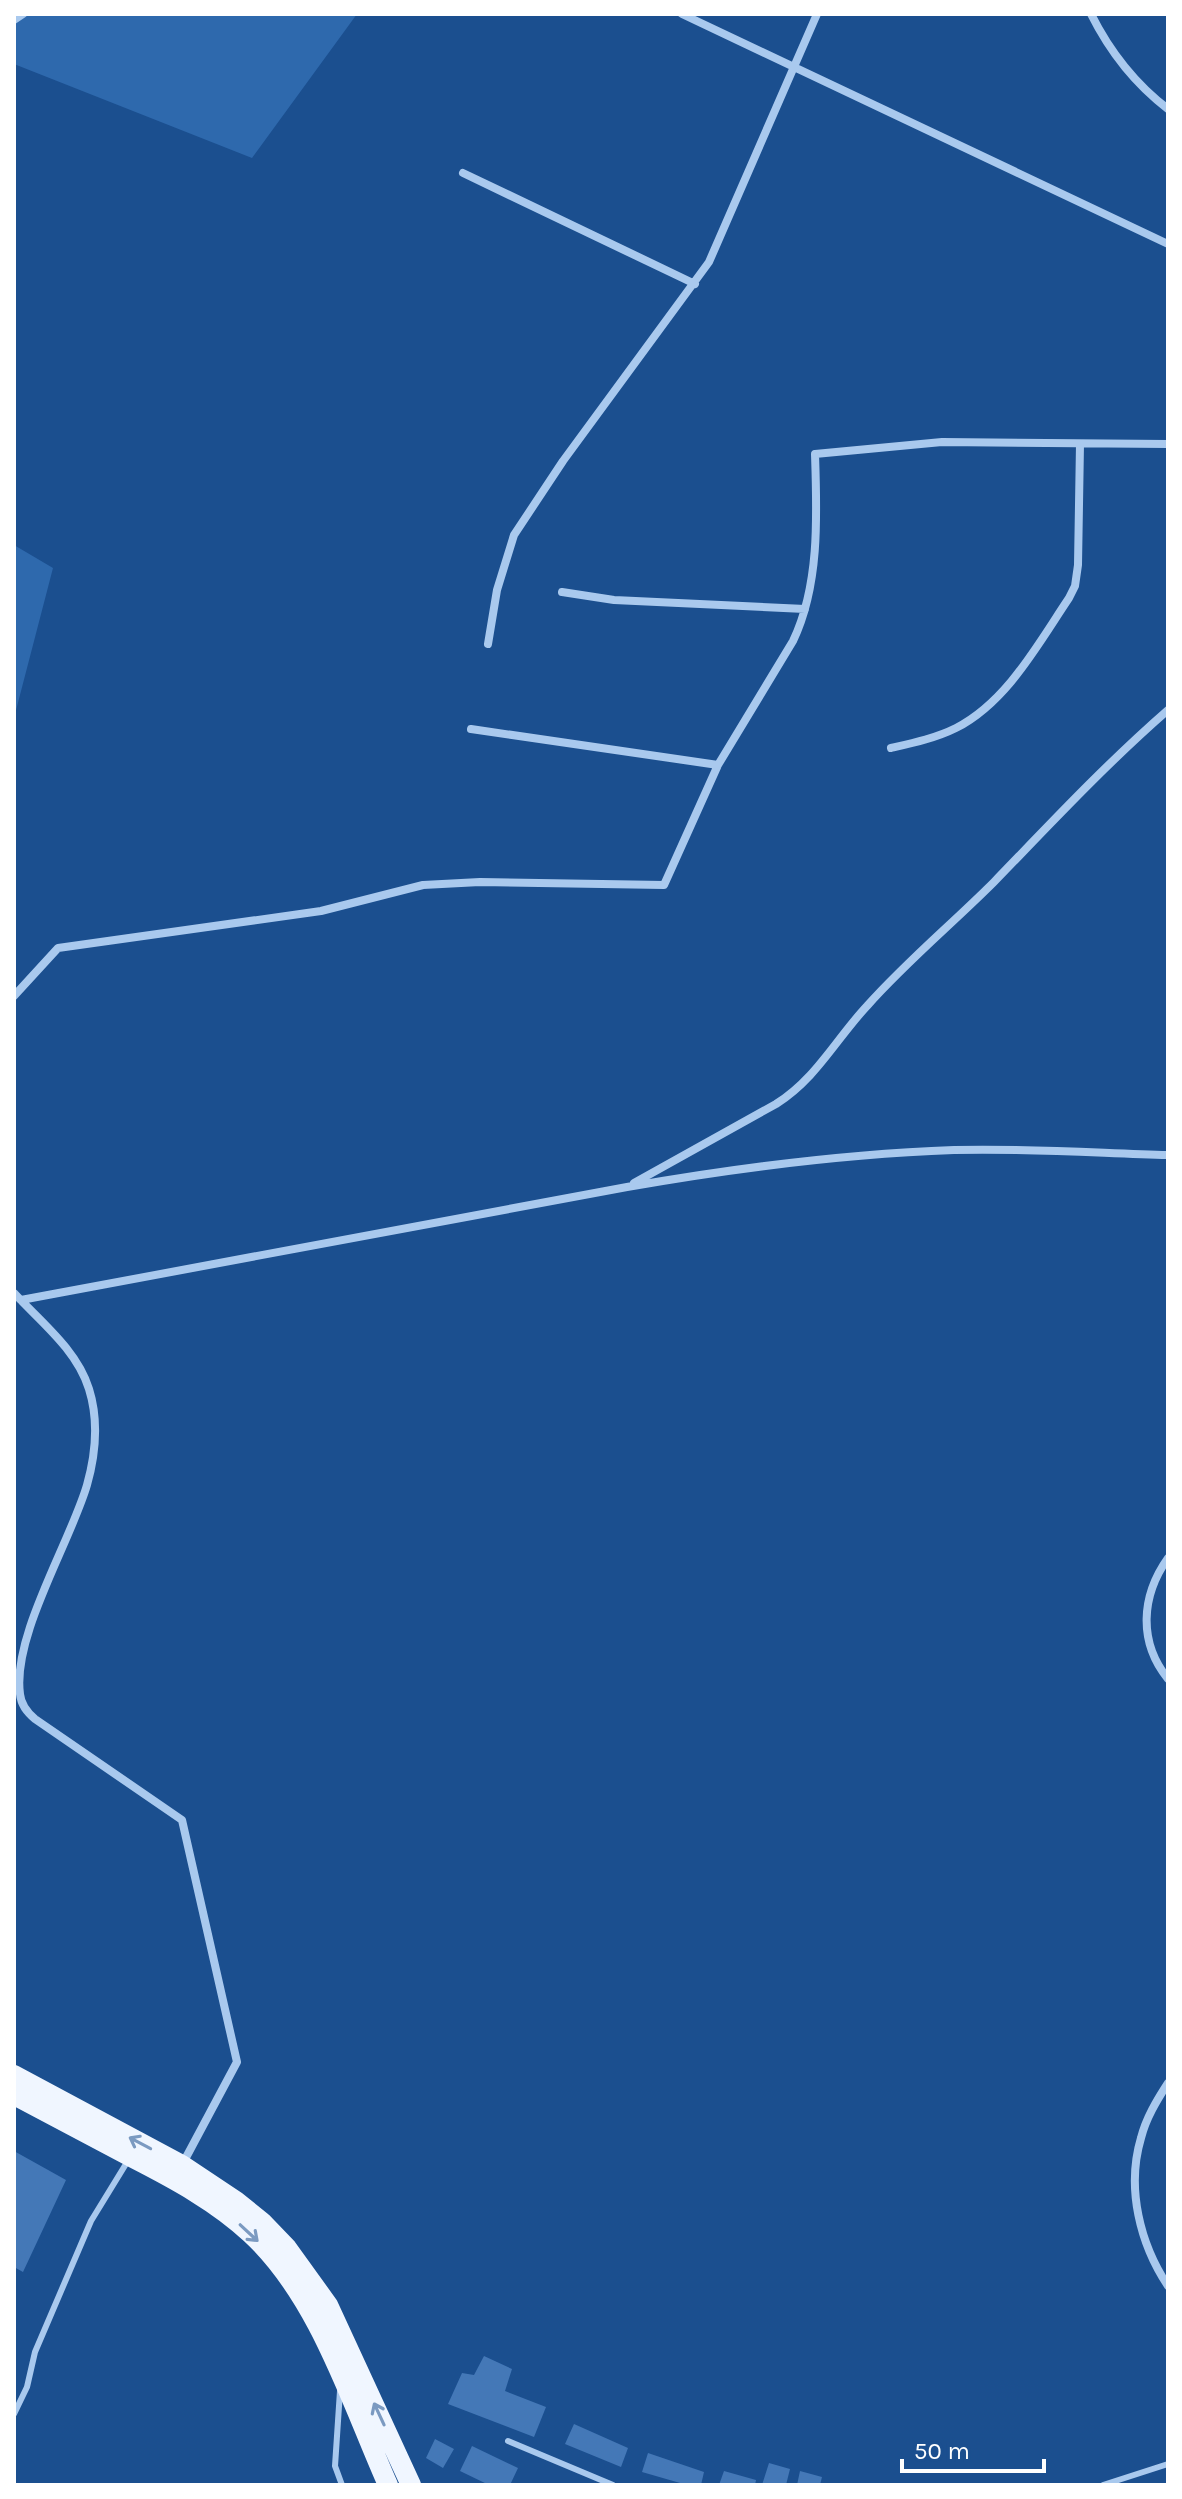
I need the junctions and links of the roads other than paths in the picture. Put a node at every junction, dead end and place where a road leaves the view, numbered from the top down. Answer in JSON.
{"nodes":[{"id":1,"x":23,"y":14,"type":"edge"},
{"id":2,"x":682,"y":14,"type":"edge"},
{"id":3,"x":817,"y":14,"type":"edge"},
{"id":4,"x":1091,"y":14,"type":"edge"},
{"id":5,"x":14,"y":20,"type":"edge"},
{"id":6,"x":793,"y":67,"type":"junction"},
{"id":7,"x":1168,"y":109,"type":"edge"},
{"id":8,"x":463,"y":173,"type":"dead end"},
{"id":9,"x":1168,"y":244,"type":"edge"},
{"id":10,"x":695,"y":284,"type":"junction"},
{"id":11,"x":1080,"y":444,"type":"junction"},
{"id":12,"x":1168,"y":444,"type":"edge"},
{"id":13,"x":562,"y":592,"type":"dead end"},
{"id":14,"x":805,"y":609,"type":"junction"},
{"id":15,"x":488,"y":644,"type":"dead end"},
{"id":16,"x":1168,"y":710,"type":"edge"},
{"id":17,"x":471,"y":729,"type":"dead end"},
{"id":18,"x":891,"y":748,"type":"dead end"},
{"id":19,"x":718,"y":765,"type":"junction"},
{"id":20,"x":14,"y":996,"type":"edge"},
{"id":21,"x":1168,"y":1155,"type":"edge"},
{"id":22,"x":627,"y":1187,"type":"junction"},
{"id":23,"x":17,"y":1297,"type":"edge"},
{"id":24,"x":1168,"y":1558,"type":"edge"},
{"id":25,"x":1168,"y":1679,"type":"edge"},
{"id":26,"x":25,"y":1708,"type":"junction"},
{"id":27,"x":14,"y":1709,"type":"edge"},
{"id":28,"x":14,"y":2075,"type":"edge"},
{"id":29,"x":1168,"y":2083,"type":"edge"},
{"id":30,"x":14,"y":2095,"type":"edge"},
{"id":31,"x":130,"y":2156,"type":"junction"},
{"id":32,"x":182,"y":2165,"type":"junction"},
{"id":33,"x":1168,"y":2286,"type":"edge"},
{"id":34,"x":341,"y":2376,"type":"junction"},
{"id":35,"x":14,"y":2414,"type":"edge"},
{"id":36,"x":508,"y":2441,"type":"dead end"},
{"id":37,"x":1168,"y":2464,"type":"edge"},
{"id":38,"x":405,"y":2483,"type":"edge"},
{"id":39,"x":342,"y":2485,"type":"edge"},
{"id":40,"x":388,"y":2485,"type":"edge"},
{"id":41,"x":613,"y":2485,"type":"edge"},
{"id":42,"x":1103,"y":2485,"type":"edge"}],
"edges":[{"from":1,"to":5,"type":"street"},
{"from":2,"to":6,"type":"street"},
{"from":3,"to":6,"type":"street"},
{"from":4,"to":7,"type":"street"},
{"from":6,"to":9,"type":"street"},
{"from":6,"to":10,"type":"street"},
{"from":8,"to":10,"type":"street"},
{"from":10,"to":15,"type":"street"},
{"from":11,"to":12,"type":"street"},
{"from":11,"to":14,"type":"street"},
{"from":11,"to":18,"type":"street"},
{"from":13,"to":14,"type":"street"},
{"from":14,"to":19,"type":"street"},
{"from":16,"to":22,"type":"street"},
{"from":17,"to":19,"type":"street"},
{"from":19,"to":20,"type":"street"},
{"from":21,"to":22,"type":"street"},
{"from":22,"to":23,"type":"street"},
{"from":23,"to":26,"type":"street"},
{"from":24,"to":25,"type":"street"},
{"from":26,"to":27,"type":"street"},
{"from":26,"to":32,"type":"street"},
{"from":32,"to":28,"type":"main road","one_way":true},
{"from":29,"to":33,"type":"street"},
{"from":30,"to":31,"type":"main road"},
{"from":31,"to":34,"type":"main road","one_way":true},
{"from":31,"to":35,"type":"lane"},
{"from":38,"to":32,"type":"main road","one_way":true},
{"from":34,"to":39,"type":"lane"},
{"from":34,"to":40,"type":"main road"},
{"from":36,"to":41,"type":"lane"},
{"from":37,"to":42,"type":"lane"}]}
